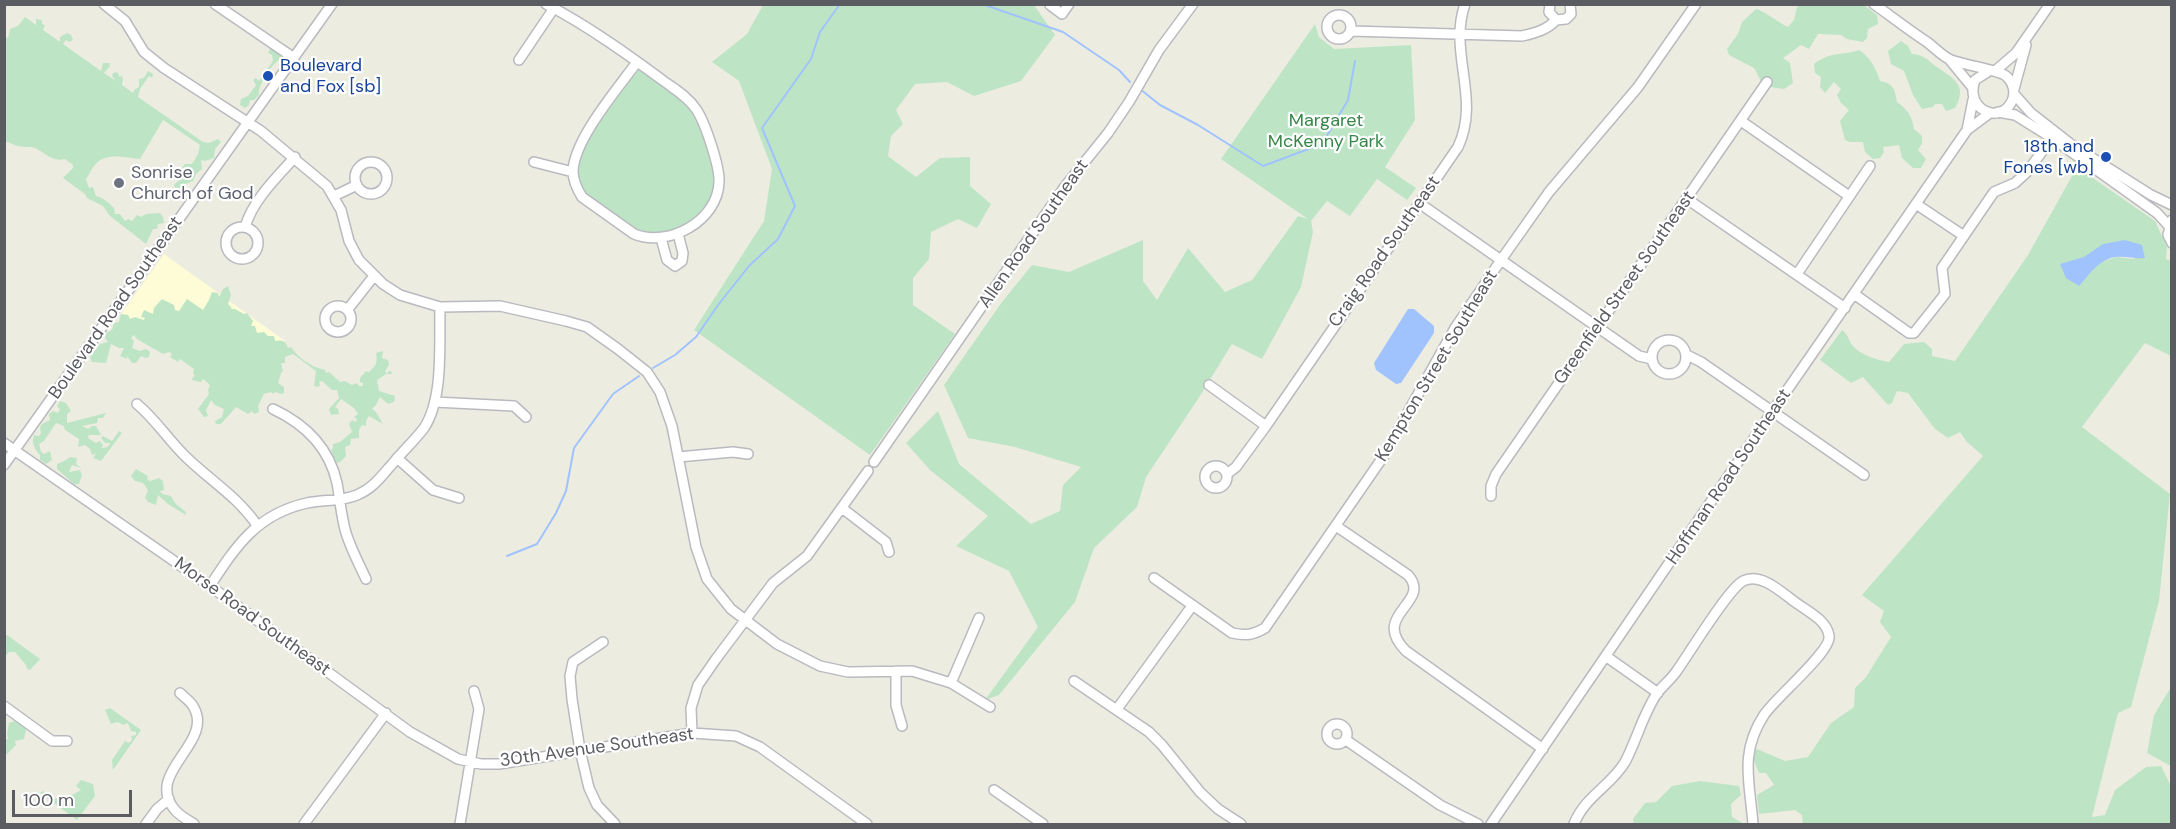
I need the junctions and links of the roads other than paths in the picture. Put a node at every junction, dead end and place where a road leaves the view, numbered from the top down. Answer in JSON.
{"nodes":[{"id":1,"x":104,"y":4,"type":"edge"},
{"id":2,"x":216,"y":4,"type":"edge"},
{"id":3,"x":332,"y":4,"type":"edge"},
{"id":4,"x":1069,"y":4,"type":"edge"},
{"id":5,"x":1192,"y":4,"type":"edge"},
{"id":6,"x":1465,"y":4,"type":"edge"},
{"id":7,"x":1550,"y":4,"type":"edge"},
{"id":8,"x":1570,"y":4,"type":"edge"},
{"id":9,"x":1696,"y":4,"type":"edge"},
{"id":10,"x":1874,"y":4,"type":"edge"},
{"id":11,"x":2050,"y":4,"type":"edge"},
{"id":12,"x":1050,"y":5,"type":"edge"},
{"id":13,"x":550,"y":6,"type":"edge"},
{"id":14,"x":1556,"y":20,"type":"junction"},
{"id":15,"x":1351,"y":31,"type":"dead end"},
{"id":16,"x":2030,"y":34,"type":"junction"},
{"id":17,"x":1459,"y":35,"type":"junction"},
{"id":18,"x":294,"y":58,"type":"junction"},
{"id":19,"x":1949,"y":59,"type":"junction"},
{"id":20,"x":519,"y":60,"type":"dead end"},
{"id":21,"x":637,"y":62,"type":"junction"},
{"id":22,"x":1992,"y":71,"type":"junction"},
{"id":23,"x":1767,"y":82,"type":"dead end"},
{"id":24,"x":1972,"y":87,"type":"junction"},
{"id":25,"x":2014,"y":92,"type":"junction"},
{"id":26,"x":1973,"y":100,"type":"junction"},
{"id":27,"x":1994,"y":112,"type":"junction"},
{"id":28,"x":1741,"y":121,"type":"junction"},
{"id":29,"x":248,"y":123,"type":"junction"},
{"id":30,"x":1967,"y":130,"type":"junction"},
{"id":31,"x":2052,"y":138,"type":"junction"},
{"id":32,"x":295,"y":157,"type":"junction"},
{"id":33,"x":534,"y":162,"type":"dead end"},
{"id":34,"x":1870,"y":166,"type":"dead end"},
{"id":35,"x":573,"y":172,"type":"junction"},
{"id":36,"x":357,"y":185,"type":"dead end"},
{"id":37,"x":334,"y":196,"type":"junction"},
{"id":38,"x":1849,"y":196,"type":"junction"},
{"id":39,"x":1687,"y":199,"type":"junction"},
{"id":40,"x":1419,"y":203,"type":"junction"},
{"id":41,"x":1916,"y":204,"type":"junction"},
{"id":42,"x":2172,"y":205,"type":"edge"},
{"id":43,"x":2170,"y":223,"type":"edge"},
{"id":44,"x":245,"y":227,"type":"dead end"},
{"id":45,"x":678,"y":234,"type":"junction"},
{"id":46,"x":1964,"y":236,"type":"junction"},
{"id":47,"x":661,"y":238,"type":"junction"},
{"id":48,"x":2172,"y":243,"type":"edge"},
{"id":49,"x":1501,"y":260,"type":"junction"},
{"id":50,"x":1797,"y":274,"type":"junction"},
{"id":51,"x":374,"y":276,"type":"junction"},
{"id":52,"x":1854,"y":294,"type":"junction"},
{"id":53,"x":440,"y":307,"type":"junction"},
{"id":54,"x":1845,"y":308,"type":"junction"},
{"id":55,"x":348,"y":309,"type":"dead end"},
{"id":56,"x":1598,"y":328,"type":"junction"},
{"id":57,"x":1687,"y":355,"type":"junction"},
{"id":58,"x":1652,"y":359,"type":"junction"},
{"id":59,"x":1209,"y":385,"type":"dead end"},
{"id":60,"x":435,"y":402,"type":"junction"},
{"id":61,"x":137,"y":404,"type":"dead end"},
{"id":62,"x":273,"y":409,"type":"dead end"},
{"id":63,"x":1773,"y":411,"type":"junction"},
{"id":64,"x":526,"y":417,"type":"dead end"},
{"id":65,"x":1266,"y":426,"type":"junction"},
{"id":66,"x":4,"y":443,"type":"edge"},
{"id":67,"x":15,"y":451,"type":"junction"},
{"id":68,"x":748,"y":454,"type":"dead end"},
{"id":69,"x":678,"y":457,"type":"junction"},
{"id":70,"x":397,"y":458,"type":"junction"},
{"id":71,"x":874,"y":462,"type":"dead end"},
{"id":72,"x":4,"y":465,"type":"edge"},
{"id":73,"x":868,"y":471,"type":"dead end"},
{"id":74,"x":1227,"y":474,"type":"dead end"},
{"id":75,"x":1864,"y":475,"type":"dead end"},
{"id":76,"x":1491,"y":496,"type":"dead end"},
{"id":77,"x":459,"y":498,"type":"dead end"},
{"id":78,"x":339,"y":500,"type":"junction"},
{"id":79,"x":842,"y":508,"type":"junction"},
{"id":80,"x":257,"y":525,"type":"junction"},
{"id":81,"x":1336,"y":526,"type":"junction"},
{"id":82,"x":890,"y":552,"type":"dead end"},
{"id":83,"x":1154,"y":578,"type":"dead end"},
{"id":84,"x":366,"y":579,"type":"dead end"},
{"id":85,"x":210,"y":586,"type":"junction"},
{"id":86,"x":1192,"y":606,"type":"junction"},
{"id":87,"x":979,"y":618,"type":"dead end"},
{"id":88,"x":744,"y":620,"type":"junction"},
{"id":89,"x":603,"y":642,"type":"dead end"},
{"id":90,"x":1606,"y":657,"type":"junction"},
{"id":91,"x":896,"y":671,"type":"junction"},
{"id":92,"x":1074,"y":681,"type":"dead end"},
{"id":93,"x":951,"y":683,"type":"junction"},
{"id":94,"x":474,"y":691,"type":"dead end"},
{"id":95,"x":180,"y":693,"type":"dead end"},
{"id":96,"x":1658,"y":693,"type":"junction"},
{"id":97,"x":4,"y":706,"type":"edge"},
{"id":98,"x":990,"y":707,"type":"dead end"},
{"id":99,"x":1117,"y":709,"type":"junction"},
{"id":100,"x":386,"y":713,"type":"junction"},
{"id":101,"x":902,"y":726,"type":"dead end"},
{"id":102,"x":692,"y":733,"type":"junction"},
{"id":103,"x":1346,"y":740,"type":"dead end"},
{"id":104,"x":67,"y":741,"type":"dead end"},
{"id":105,"x":1543,"y":749,"type":"junction"},
{"id":106,"x":580,"y":750,"type":"junction"},
{"id":107,"x":471,"y":762,"type":"junction"},
{"id":108,"x":994,"y":790,"type":"dead end"},
{"id":109,"x":169,"y":800,"type":"junction"},
{"id":110,"x":146,"y":825,"type":"edge"},
{"id":111,"x":194,"y":825,"type":"edge"},
{"id":112,"x":304,"y":825,"type":"edge"},
{"id":113,"x":460,"y":825,"type":"edge"},
{"id":114,"x":615,"y":825,"type":"edge"},
{"id":115,"x":867,"y":825,"type":"edge"},
{"id":116,"x":1043,"y":825,"type":"edge"},
{"id":117,"x":1240,"y":825,"type":"edge"},
{"id":118,"x":1478,"y":825,"type":"edge"},
{"id":119,"x":1491,"y":825,"type":"edge"},
{"id":120,"x":1574,"y":825,"type":"edge"},
{"id":121,"x":1753,"y":825,"type":"edge"}],
"edges":[{"from":1,"to":29,"type":"street"},
{"from":2,"to":18,"type":"street"},
{"from":3,"to":18,"type":"street","name":"Boulevard Road Southeast"},
{"from":4,"to":12,"type":"street"},
{"from":5,"to":71,"type":"street","name":"Allen Road Southeast"},
{"from":6,"to":17,"type":"street","name":"Craig Road Southeast"},
{"from":7,"to":14,"type":"street"},
{"from":8,"to":14,"type":"street"},
{"from":9,"to":49,"type":"street","name":"Kempton Street Southeast"},
{"from":10,"to":19,"type":"street"},
{"from":11,"to":16,"type":"street"},
{"from":13,"to":20,"type":"street"},
{"from":13,"to":21,"type":"street"},
{"from":14,"to":17,"type":"street"},
{"from":15,"to":17,"type":"street"},
{"from":16,"to":22,"type":"street"},
{"from":16,"to":25,"type":"street"},
{"from":17,"to":40,"type":"street","name":"Craig Road Southeast"},
{"from":18,"to":29,"type":"street","name":"Boulevard Road Southeast"},
{"from":19,"to":22,"type":"street"},
{"from":19,"to":24,"type":"street"},
{"from":21,"to":35,"type":"street"},
{"from":21,"to":45,"type":"street"},
{"from":22,"to":24,"type":"street"},
{"from":22,"to":25,"type":"street"},
{"from":23,"to":28,"type":"street","name":"Greenfield Street Southeast"},
{"from":24,"to":26,"type":"street"},
{"from":25,"to":27,"type":"street"},
{"from":25,"to":42,"type":"street"},
{"from":26,"to":27,"type":"street"},
{"from":26,"to":30,"type":"street","name":"Hoffman Road Southeast"},
{"from":27,"to":30,"type":"street","name":"Hoffman Road Southeast"},
{"from":27,"to":31,"type":"street"},
{"from":28,"to":38,"type":"street"},
{"from":28,"to":39,"type":"street","name":"Greenfield Street Southeast"},
{"from":29,"to":32,"type":"street"},
{"from":29,"to":67,"type":"street","name":"Boulevard Road Southeast"},
{"from":30,"to":41,"type":"street","name":"Hoffman Road Southeast"},
{"from":31,"to":43,"type":"street"},
{"from":31,"to":46,"type":"street"},
{"from":32,"to":37,"type":"street"},
{"from":32,"to":44,"type":"street"},
{"from":33,"to":35,"type":"street"},
{"from":34,"to":38,"type":"street"},
{"from":35,"to":47,"type":"street"},
{"from":36,"to":37,"type":"street"},
{"from":37,"to":51,"type":"street"},
{"from":38,"to":50,"type":"street"},
{"from":39,"to":50,"type":"street"},
{"from":39,"to":56,"type":"street","name":"Greenfield Street Southeast"},
{"from":40,"to":49,"type":"street"},
{"from":40,"to":65,"type":"street","name":"Craig Road Southeast"},
{"from":41,"to":46,"type":"street"},
{"from":41,"to":52,"type":"street","name":"Hoffman Road Southeast"},
{"from":43,"to":48,"type":"street"},
{"from":45,"to":47,"type":"street"},
{"from":45,"to":47,"type":"street"},
{"from":46,"to":52,"type":"street"},
{"from":49,"to":56,"type":"street"},
{"from":49,"to":81,"type":"street","name":"Kempton Street Southeast"},
{"from":50,"to":54,"type":"street"},
{"from":51,"to":53,"type":"street"},
{"from":51,"to":55,"type":"street"},
{"from":52,"to":54,"type":"street","name":"Hoffman Road Southeast"},
{"from":53,"to":60,"type":"street"},
{"from":53,"to":69,"type":"street"},
{"from":54,"to":63,"type":"street","name":"Hoffman Road Southeast"},
{"from":56,"to":58,"type":"street"},
{"from":56,"to":76,"type":"street","name":"Greenfield Street Southeast"},
{"from":57,"to":58,"type":"street"},
{"from":57,"to":58,"type":"street"},
{"from":57,"to":63,"type":"street"},
{"from":59,"to":65,"type":"street"},
{"from":60,"to":64,"type":"street"},
{"from":60,"to":70,"type":"street"},
{"from":61,"to":80,"type":"street"},
{"from":62,"to":78,"type":"street"},
{"from":63,"to":75,"type":"street"},
{"from":63,"to":90,"type":"street","name":"Hoffman Road Southeast"},
{"from":65,"to":74,"type":"street","name":"Craig Road Southeast"},
{"from":66,"to":67,"type":"street","name":"Morse Road Southeast"},
{"from":67,"to":72,"type":"street","name":"Boulevard Road Southeast"},
{"from":67,"to":85,"type":"street","name":"Morse Road Southeast"},
{"from":68,"to":69,"type":"street"},
{"from":69,"to":88,"type":"street"},
{"from":70,"to":77,"type":"street"},
{"from":70,"to":78,"type":"street"},
{"from":73,"to":79,"type":"street"},
{"from":78,"to":80,"type":"street"},
{"from":78,"to":84,"type":"street"},
{"from":79,"to":82,"type":"street"},
{"from":79,"to":88,"type":"street"},
{"from":80,"to":85,"type":"street"},
{"from":81,"to":86,"type":"street","name":"Kempton Street Southeast"},
{"from":81,"to":105,"type":"street"},
{"from":83,"to":86,"type":"street","name":"Kempton Street Southeast"},
{"from":85,"to":100,"type":"street","name":"Morse Road Southeast"},
{"from":86,"to":99,"type":"street"},
{"from":87,"to":93,"type":"street"},
{"from":88,"to":91,"type":"street"},
{"from":88,"to":102,"type":"street"},
{"from":89,"to":106,"type":"street"},
{"from":90,"to":96,"type":"street"},
{"from":90,"to":105,"type":"street","name":"Hoffman Road Southeast"},
{"from":91,"to":93,"type":"street"},
{"from":91,"to":101,"type":"street"},
{"from":92,"to":99,"type":"street"},
{"from":93,"to":98,"type":"street"},
{"from":94,"to":107,"type":"street"},
{"from":95,"to":109,"type":"street"},
{"from":96,"to":120,"type":"street"},
{"from":96,"to":121,"type":"street"},
{"from":97,"to":104,"type":"street"},
{"from":99,"to":117,"type":"street"},
{"from":100,"to":107,"type":"street","name":"30th Avenue Southeast"},
{"from":100,"to":112,"type":"street"},
{"from":102,"to":106,"type":"street","name":"30th Avenue Southeast"},
{"from":102,"to":115,"type":"street","name":"30th Avenue Southeast"},
{"from":103,"to":118,"type":"street"},
{"from":105,"to":119,"type":"street","name":"Hoffman Road Southeast"},
{"from":106,"to":107,"type":"street","name":"30th Avenue Southeast"},
{"from":106,"to":114,"type":"street"},
{"from":107,"to":113,"type":"street"},
{"from":108,"to":116,"type":"street"},
{"from":109,"to":110,"type":"street"},
{"from":109,"to":111,"type":"street"}]}
